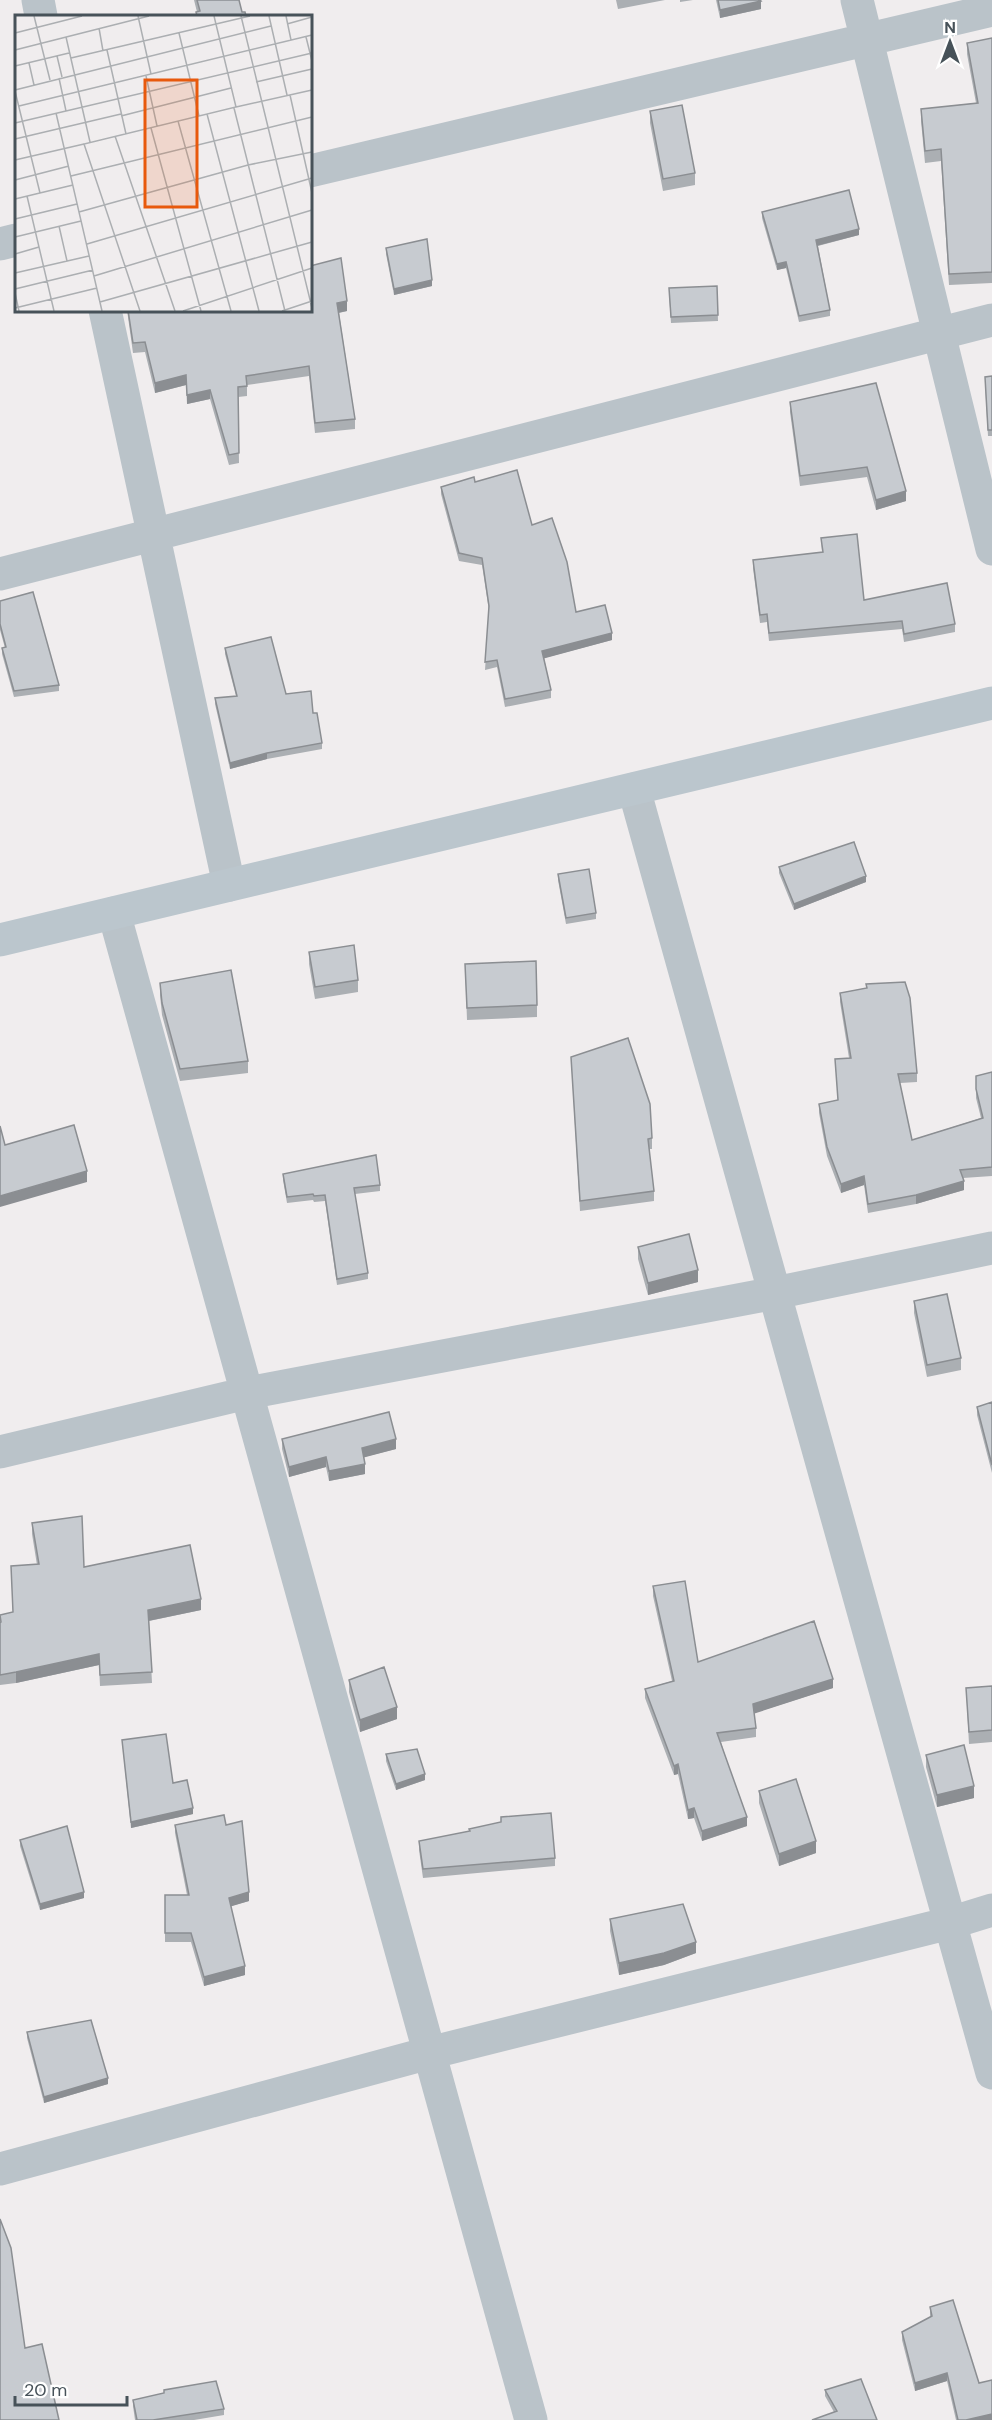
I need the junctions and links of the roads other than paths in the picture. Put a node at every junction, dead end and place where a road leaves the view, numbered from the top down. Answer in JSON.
{"nodes":[{"id":1,"x":38,"y":0,"type":"edge"},
{"id":2,"x":857,"y":0,"type":"edge"},
{"id":3,"x":992,"y":10,"type":"edge"},
{"id":4,"x":41,"y":15,"type":"edge"},
{"id":5,"x":867,"y":40,"type":"junction"},
{"id":6,"x":312,"y":171,"type":"edge"},
{"id":7,"x":15,"y":240,"type":"edge"},
{"id":8,"x":0,"y":244,"type":"edge"},
{"id":9,"x":105,"y":312,"type":"edge"},
{"id":10,"x":992,"y":320,"type":"edge"},
{"id":11,"x":939,"y":333,"type":"junction"},
{"id":12,"x":153,"y":534,"type":"junction"},
{"id":13,"x":992,"y":549,"type":"edge"},
{"id":14,"x":0,"y":574,"type":"edge"},
{"id":15,"x":992,"y":703,"type":"edge"},
{"id":16,"x":634,"y":789,"type":"junction"},
{"id":17,"x":229,"y":885,"type":"junction"},
{"id":18,"x":114,"y":913,"type":"junction"},
{"id":19,"x":0,"y":940,"type":"edge"},
{"id":20,"x":992,"y":1248,"type":"edge"},
{"id":21,"x":775,"y":1293,"type":"junction"},
{"id":22,"x":247,"y":1393,"type":"junction"},
{"id":23,"x":0,"y":1452,"type":"edge"},
{"id":24,"x":992,"y":1910,"type":"edge"},
{"id":25,"x":950,"y":1923,"type":"junction"},
{"id":26,"x":429,"y":2053,"type":"junction"},
{"id":27,"x":992,"y":2073,"type":"edge"},
{"id":28,"x":0,"y":2169,"type":"edge"},
{"id":29,"x":531,"y":2420,"type":"edge"}],
"edges":[{"from":1,"to":4,"type":"street"},
{"from":2,"to":5,"type":"street"},
{"from":3,"to":5,"type":"street"},
{"from":5,"to":6,"type":"street"},
{"from":5,"to":11,"type":"street"},
{"from":7,"to":8,"type":"street"},
{"from":9,"to":12,"type":"street"},
{"from":10,"to":11,"type":"street"},
{"from":11,"to":12,"type":"street"},
{"from":11,"to":13,"type":"street"},
{"from":12,"to":14,"type":"street"},
{"from":12,"to":17,"type":"street"},
{"from":15,"to":16,"type":"main road"},
{"from":16,"to":17,"type":"main road"},
{"from":16,"to":21,"type":"street"},
{"from":17,"to":18,"type":"main road"},
{"from":18,"to":19,"type":"main road"},
{"from":18,"to":22,"type":"street"},
{"from":20,"to":21,"type":"street"},
{"from":21,"to":22,"type":"street"},
{"from":21,"to":25,"type":"street"},
{"from":22,"to":23,"type":"street"},
{"from":22,"to":26,"type":"street"},
{"from":24,"to":25,"type":"street"},
{"from":25,"to":26,"type":"street"},
{"from":25,"to":27,"type":"street"},
{"from":26,"to":28,"type":"street"},
{"from":26,"to":29,"type":"street"}]}
